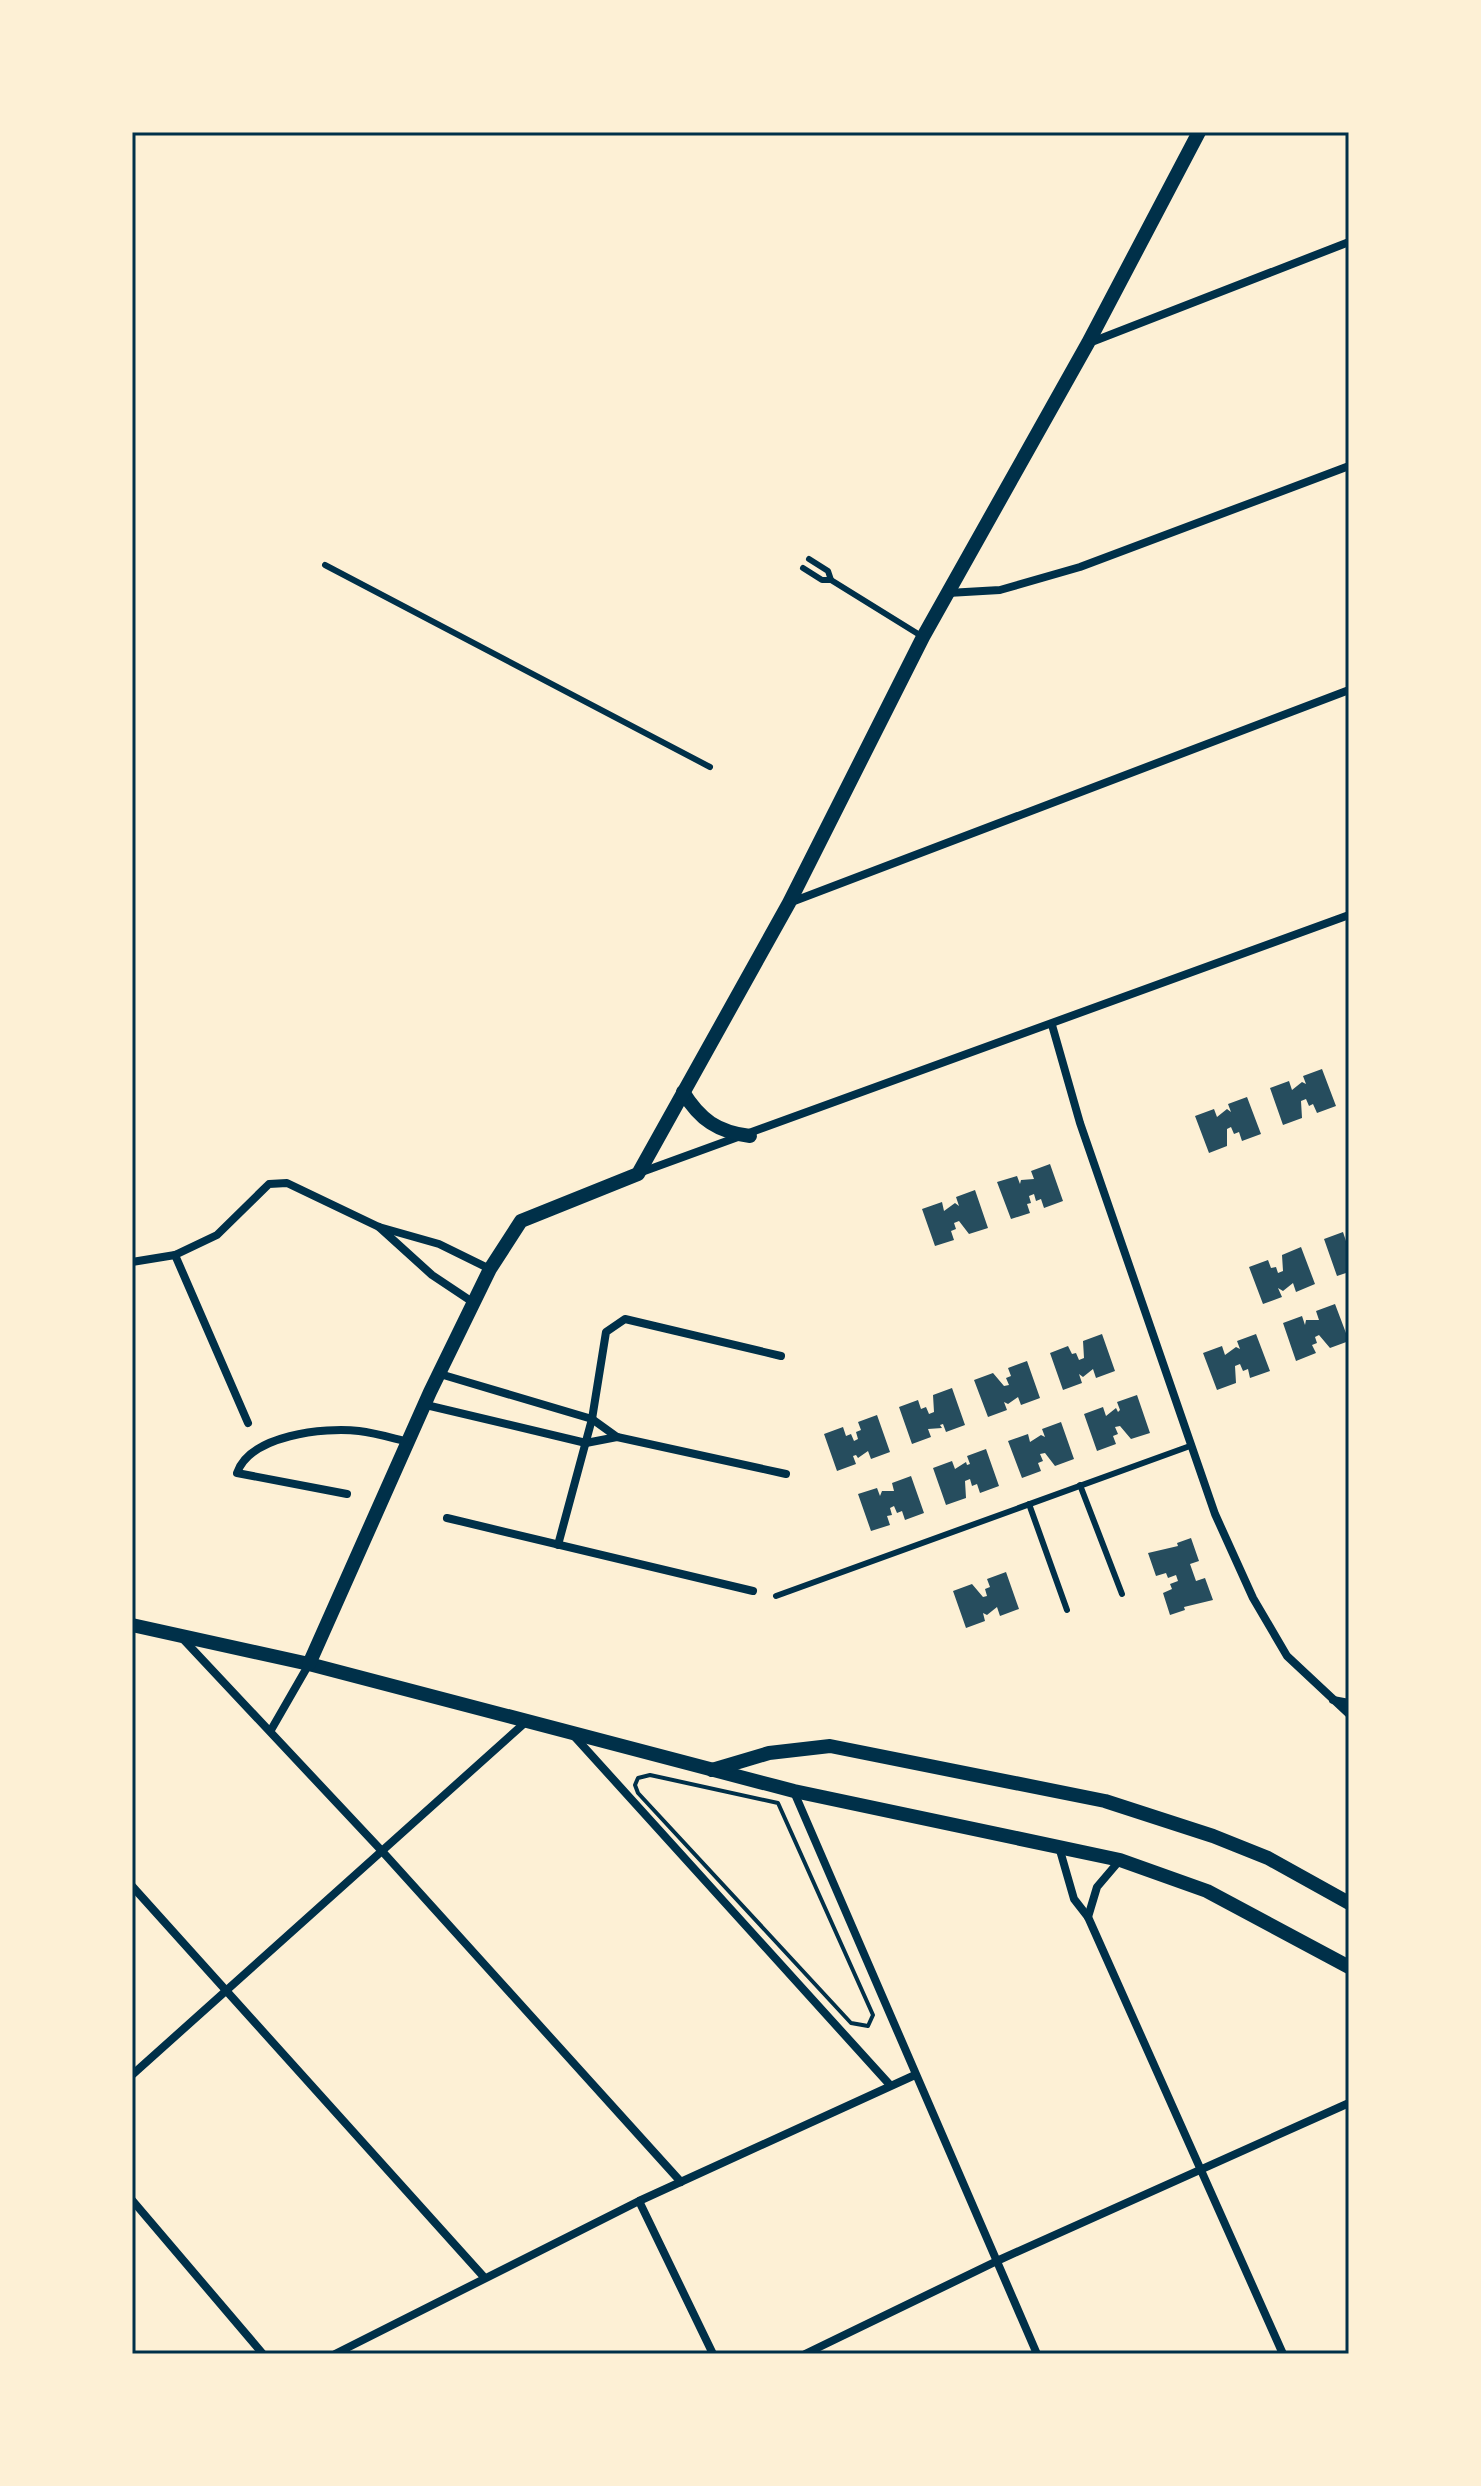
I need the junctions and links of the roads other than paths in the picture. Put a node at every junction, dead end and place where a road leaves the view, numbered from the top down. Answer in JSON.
{"nodes":[{"id":1,"x":1199,"y":132,"type":"edge"},
{"id":2,"x":1349,"y":242,"type":"edge"},
{"id":3,"x":1088,"y":343,"type":"junction"},
{"id":4,"x":1349,"y":466,"type":"edge"},
{"id":5,"x":809,"y":559,"type":"dead end"},
{"id":6,"x":325,"y":565,"type":"dead end"},
{"id":7,"x":803,"y":568,"type":"dead end"},
{"id":8,"x":831,"y":580,"type":"junction"},
{"id":9,"x":948,"y":593,"type":"junction"},
{"id":10,"x":923,"y":637,"type":"junction"},
{"id":11,"x":1349,"y":690,"type":"edge"},
{"id":12,"x":710,"y":767,"type":"dead end"},
{"id":13,"x":789,"y":903,"type":"junction"},
{"id":14,"x":1349,"y":915,"type":"edge"},
{"id":15,"x":1052,"y":1025,"type":"junction"},
{"id":16,"x":683,"y":1092,"type":"junction"},
{"id":17,"x":750,"y":1136,"type":"junction"},
{"id":18,"x":638,"y":1174,"type":"junction"},
{"id":19,"x":379,"y":1227,"type":"junction"},
{"id":20,"x":175,"y":1255,"type":"junction"},
{"id":21,"x":132,"y":1262,"type":"edge"},
{"id":22,"x":490,"y":1269,"type":"junction"},
{"id":23,"x":474,"y":1303,"type":"junction"},
{"id":24,"x":781,"y":1356,"type":"dead end"},
{"id":25,"x":440,"y":1374,"type":"junction"},
{"id":26,"x":426,"y":1405,"type":"junction"},
{"id":27,"x":592,"y":1419,"type":"junction"},
{"id":28,"x":248,"y":1423,"type":"dead end"},
{"id":29,"x":617,"y":1437,"type":"junction"},
{"id":30,"x":409,"y":1442,"type":"junction"},
{"id":31,"x":586,"y":1443,"type":"junction"},
{"id":32,"x":1190,"y":1446,"type":"junction"},
{"id":33,"x":786,"y":1474,"type":"dead end"},
{"id":34,"x":1080,"y":1485,"type":"junction"},
{"id":35,"x":347,"y":1494,"type":"dead end"},
{"id":36,"x":1029,"y":1504,"type":"junction"},
{"id":37,"x":447,"y":1518,"type":"dead end"},
{"id":38,"x":558,"y":1545,"type":"junction"},
{"id":39,"x":753,"y":1591,"type":"dead end"},
{"id":40,"x":1122,"y":1594,"type":"dead end"},
{"id":41,"x":776,"y":1596,"type":"dead end"},
{"id":42,"x":1067,"y":1610,"type":"dead end"},
{"id":43,"x":132,"y":1625,"type":"edge"},
{"id":44,"x":183,"y":1639,"type":"junction"},
{"id":45,"x":309,"y":1664,"type":"junction"},
{"id":46,"x":1332,"y":1699,"type":"junction"},
{"id":47,"x":1349,"y":1703,"type":"edge"},
{"id":48,"x":1349,"y":1714,"type":"edge"},
{"id":49,"x":528,"y":1720,"type":"junction"},
{"id":50,"x":271,"y":1730,"type":"junction"},
{"id":51,"x":574,"y":1736,"type":"junction"},
{"id":52,"x":712,"y":1770,"type":"junction"},
{"id":53,"x":794,"y":1791,"type":"junction"},
{"id":54,"x":1059,"y":1846,"type":"junction"},
{"id":55,"x":381,"y":1850,"type":"junction"},
{"id":56,"x":1120,"y":1860,"type":"junction"},
{"id":57,"x":132,"y":1886,"type":"edge"},
{"id":58,"x":1349,"y":1903,"type":"edge"},
{"id":59,"x":1088,"y":1917,"type":"junction"},
{"id":60,"x":1349,"y":1967,"type":"edge"},
{"id":61,"x":227,"y":1989,"type":"junction"},
{"id":62,"x":132,"y":2075,"type":"edge"},
{"id":63,"x":915,"y":2075,"type":"junction"},
{"id":64,"x":890,"y":2085,"type":"junction"},
{"id":65,"x":1349,"y":2103,"type":"edge"},
{"id":66,"x":1204,"y":2171,"type":"junction"},
{"id":67,"x":681,"y":2182,"type":"junction"},
{"id":68,"x":132,"y":2200,"type":"edge"},
{"id":69,"x":639,"y":2201,"type":"junction"},
{"id":70,"x":999,"y":2260,"type":"junction"},
{"id":71,"x":483,"y":2276,"type":"junction"},
{"id":72,"x":263,"y":2354,"type":"edge"},
{"id":73,"x":335,"y":2354,"type":"edge"},
{"id":74,"x":713,"y":2354,"type":"edge"},
{"id":75,"x":805,"y":2354,"type":"edge"},
{"id":76,"x":1037,"y":2354,"type":"edge"},
{"id":77,"x":1283,"y":2354,"type":"edge"}],
"edges":[{"from":1,"to":3,"type":"street"},
{"from":2,"to":3,"type":"street"},
{"from":3,"to":9,"type":"street"},
{"from":4,"to":9,"type":"street"},
{"from":5,"to":8,"type":"lane"},
{"from":6,"to":12,"type":"lane"},
{"from":7,"to":8,"type":"lane"},
{"from":8,"to":10,"type":"lane"},
{"from":9,"to":10,"type":"street"},
{"from":10,"to":13,"type":"street"},
{"from":11,"to":13,"type":"street"},
{"from":13,"to":16,"type":"street"},
{"from":14,"to":15,"type":"street"},
{"from":15,"to":17,"type":"street"},
{"from":15,"to":32,"type":"street"},
{"from":16,"to":17,"type":"street"},
{"from":16,"to":18,"type":"street"},
{"from":17,"to":18,"type":"street"},
{"from":18,"to":22,"type":"street"},
{"from":19,"to":20,"type":"street"},
{"from":19,"to":22,"type":"street"},
{"from":19,"to":23,"type":"street"},
{"from":20,"to":21,"type":"street"},
{"from":20,"to":28,"type":"street"},
{"from":22,"to":23,"type":"street"},
{"from":23,"to":25,"type":"street"},
{"from":24,"to":27,"type":"street"},
{"from":25,"to":26,"type":"street"},
{"from":25,"to":27,"type":"street"},
{"from":26,"to":30,"type":"street"},
{"from":26,"to":31,"type":"street"},
{"from":27,"to":29,"type":"street"},
{"from":27,"to":31,"type":"street"},
{"from":29,"to":31,"type":"street"},
{"from":29,"to":33,"type":"street"},
{"from":30,"to":35,"type":"street"},
{"from":30,"to":45,"type":"street"},
{"from":31,"to":38,"type":"street"},
{"from":32,"to":34,"type":"lane"},
{"from":32,"to":46,"type":"street"},
{"from":34,"to":36,"type":"lane"},
{"from":34,"to":40,"type":"lane"},
{"from":36,"to":41,"type":"lane"},
{"from":36,"to":42,"type":"lane"},
{"from":37,"to":38,"type":"street"},
{"from":38,"to":39,"type":"street"},
{"from":43,"to":44,"type":"street"},
{"from":44,"to":45,"type":"street"},
{"from":44,"to":50,"type":"street"},
{"from":45,"to":49,"type":"street"},
{"from":45,"to":50,"type":"street"},
{"from":46,"to":47,"type":"street"},
{"from":46,"to":48,"type":"street"},
{"from":49,"to":51,"type":"street"},
{"from":49,"to":55,"type":"street"},
{"from":50,"to":55,"type":"street"},
{"from":51,"to":52,"type":"street"},
{"from":51,"to":64,"type":"street"},
{"from":52,"to":53,"type":"street"},
{"from":52,"to":58,"type":"street"},
{"from":53,"to":54,"type":"street"},
{"from":53,"to":63,"type":"street"},
{"from":54,"to":56,"type":"street"},
{"from":54,"to":59,"type":"street"},
{"from":55,"to":61,"type":"street"},
{"from":55,"to":67,"type":"street"},
{"from":56,"to":59,"type":"street"},
{"from":56,"to":60,"type":"street"},
{"from":57,"to":61,"type":"street"},
{"from":59,"to":66,"type":"street"},
{"from":61,"to":62,"type":"street"},
{"from":61,"to":71,"type":"street"},
{"from":63,"to":64,"type":"street"},
{"from":63,"to":70,"type":"street"},
{"from":64,"to":67,"type":"street"},
{"from":65,"to":66,"type":"street"},
{"from":66,"to":70,"type":"street"},
{"from":66,"to":77,"type":"street"},
{"from":67,"to":69,"type":"street"},
{"from":68,"to":72,"type":"street"},
{"from":69,"to":71,"type":"street"},
{"from":69,"to":74,"type":"street"},
{"from":70,"to":75,"type":"street"},
{"from":70,"to":76,"type":"street"},
{"from":71,"to":73,"type":"street"}]}
